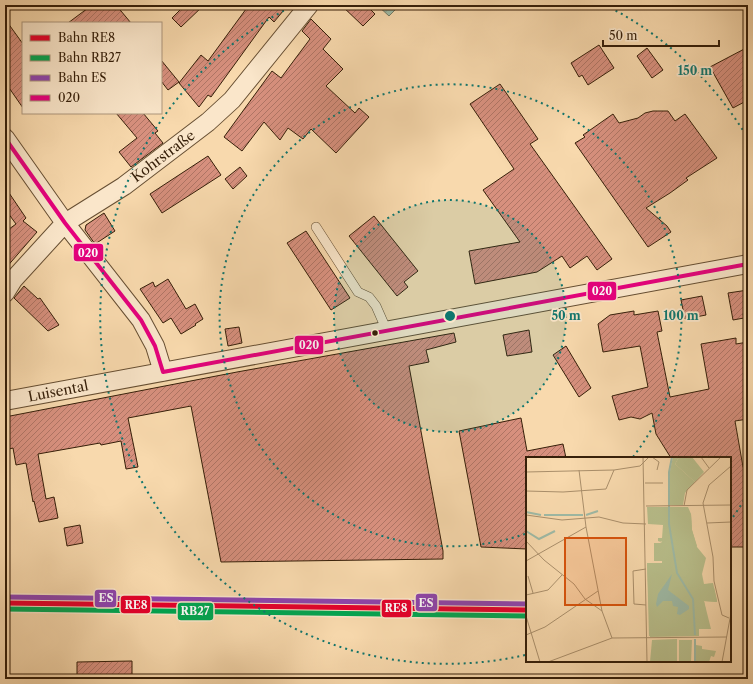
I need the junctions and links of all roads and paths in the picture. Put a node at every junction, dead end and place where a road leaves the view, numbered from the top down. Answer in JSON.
{"nodes":[{"id":1,"x":308,"y":5,"type":"edge"},
{"id":2,"x":5,"y":138,"type":"edge"},
{"id":3,"x":65,"y":223,"type":"junction"},
{"id":4,"x":316,"y":227,"type":"dead end"},
{"id":5,"x":748,"y":264,"type":"edge"},
{"id":6,"x":5,"y":293,"type":"edge"},
{"id":7,"x":387,"y":330,"type":"junction"},
{"id":8,"x":163,"y":372,"type":"junction"},
{"id":9,"x":5,"y":401,"type":"edge"}],
"edges":[{"from":1,"to":3,"type":"street","name":"Kohrstraße"},
{"from":2,"to":3,"type":"street"},
{"from":3,"to":6,"type":"street","name":"Kohrstraße"},
{"from":3,"to":8,"type":"street"},
{"from":4,"to":7,"type":"lane"},
{"from":5,"to":7,"type":"street","name":"Luisental"},
{"from":7,"to":8,"type":"street","name":"Luisental"},
{"from":8,"to":9,"type":"street","name":"Luisental"}]}
